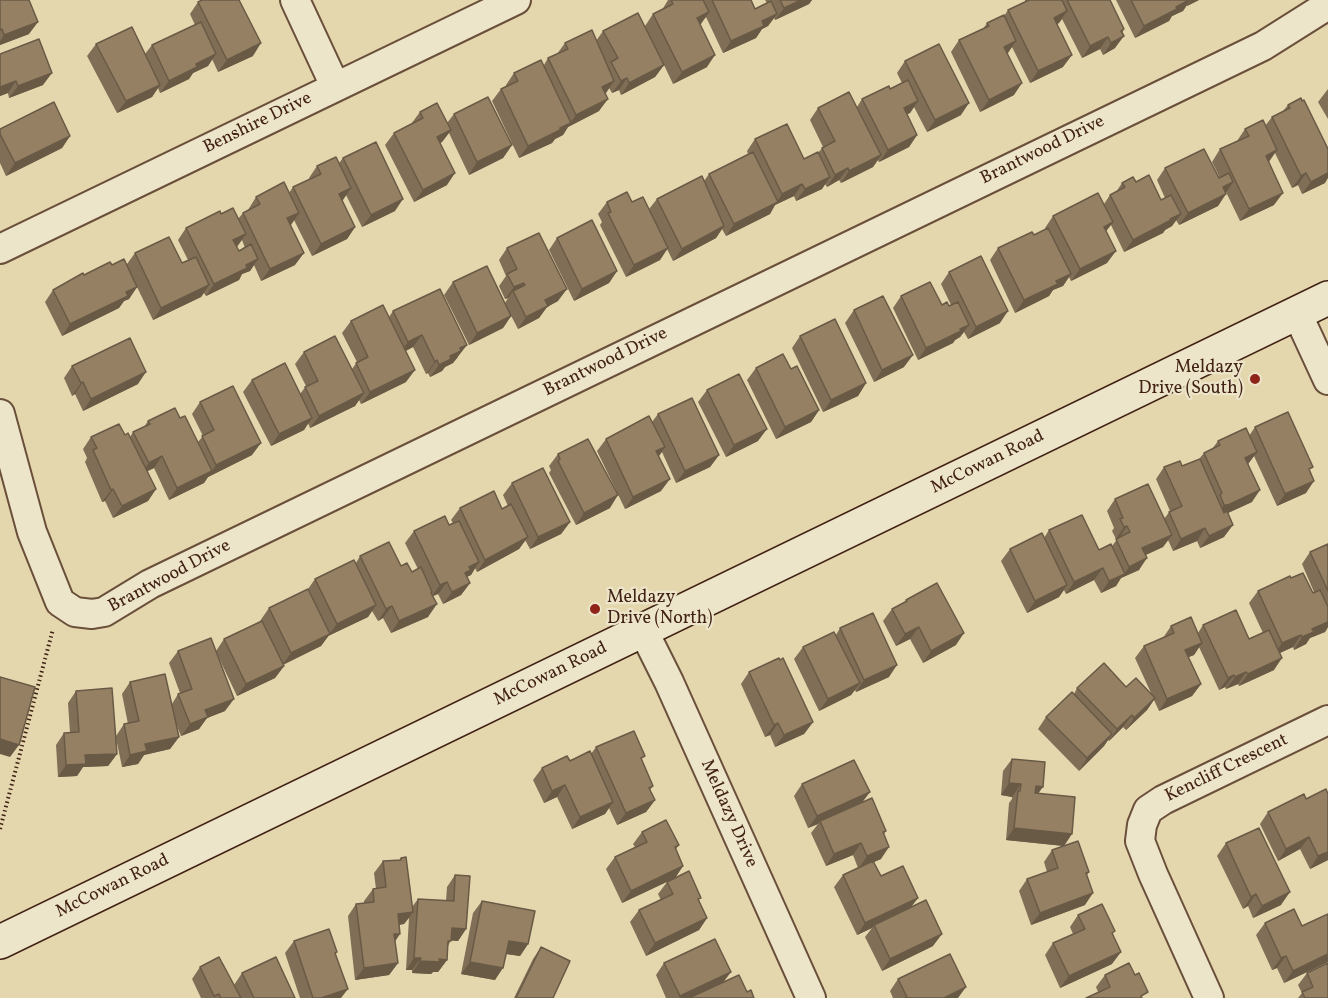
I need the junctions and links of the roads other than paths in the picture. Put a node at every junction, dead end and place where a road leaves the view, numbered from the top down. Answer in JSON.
{"nodes":[{"id":1,"x":295,"y":0,"type":"edge"},
{"id":2,"x":516,"y":0,"type":"edge"},
{"id":3,"x":1328,"y":5,"type":"edge"},
{"id":4,"x":335,"y":86,"type":"junction"},
{"id":5,"x":0,"y":249,"type":"edge"},
{"id":6,"x":1328,"y":298,"type":"edge"},
{"id":7,"x":1297,"y":313,"type":"junction"},
{"id":8,"x":1328,"y":380,"type":"edge"},
{"id":9,"x":0,"y":414,"type":"edge"},
{"id":10,"x":643,"y":630,"type":"junction"},
{"id":11,"x":1328,"y":720,"type":"edge"},
{"id":12,"x":0,"y":942,"type":"edge"},
{"id":13,"x":811,"y":998,"type":"edge"},
{"id":14,"x":1209,"y":998,"type":"edge"}],
"edges":[{"from":1,"to":4,"type":"street"},
{"from":2,"to":4,"type":"street","name":"Benshire Drive"},
{"from":3,"to":9,"type":"street","name":"Brantwood Drive"},
{"from":4,"to":5,"type":"street","name":"Benshire Drive"},
{"from":6,"to":7,"type":"main road","name":"McCowan Road"},
{"from":7,"to":8,"type":"street"},
{"from":7,"to":10,"type":"main road","name":"McCowan Road"},
{"from":10,"to":12,"type":"main road","name":"McCowan Road"},
{"from":10,"to":13,"type":"street","name":"Meldazy Drive"},
{"from":11,"to":14,"type":"street","name":"Kencliff Crescent"}]}
